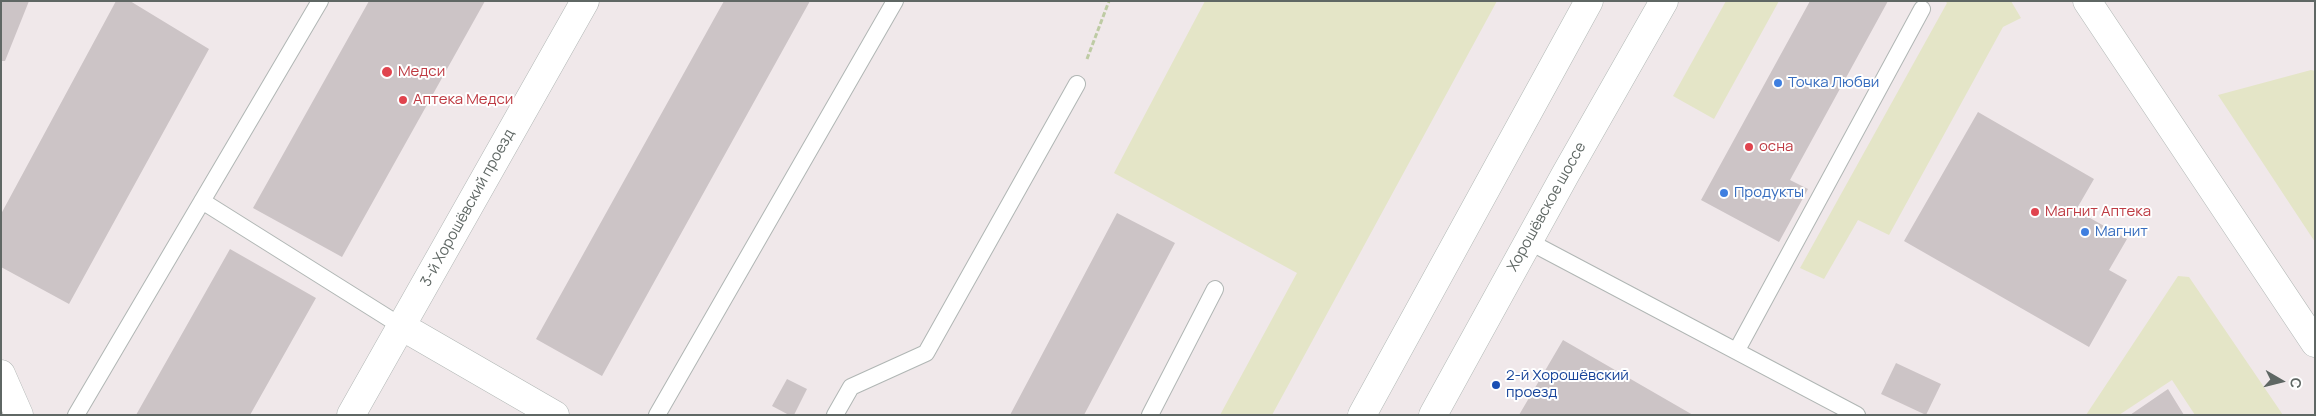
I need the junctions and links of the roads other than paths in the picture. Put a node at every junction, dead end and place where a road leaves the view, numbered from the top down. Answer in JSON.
{"nodes":[{"id":1,"x":320,"y":1,"type":"edge"},
{"id":2,"x":585,"y":1,"type":"edge"},
{"id":3,"x":895,"y":1,"type":"edge"},
{"id":4,"x":1590,"y":1,"type":"edge"},
{"id":5,"x":1664,"y":1,"type":"edge"},
{"id":6,"x":2087,"y":1,"type":"edge"},
{"id":7,"x":1922,"y":9,"type":"dead end"},
{"id":8,"x":1077,"y":84,"type":"road end"},
{"id":9,"x":202,"y":201,"type":"junction"},
{"id":10,"x":1528,"y":241,"type":"junction"},
{"id":11,"x":1215,"y":288,"type":"dead end"},
{"id":12,"x":401,"y":326,"type":"junction"},
{"id":13,"x":2315,"y":343,"type":"edge"},
{"id":14,"x":1736,"y":350,"type":"junction"},
{"id":15,"x":1,"y":374,"type":"edge"},
{"id":16,"x":19,"y":415,"type":"edge"},
{"id":17,"x":76,"y":415,"type":"edge"},
{"id":18,"x":351,"y":415,"type":"edge"},
{"id":19,"x":555,"y":415,"type":"edge"},
{"id":20,"x":657,"y":415,"type":"edge"},
{"id":21,"x":836,"y":415,"type":"edge"},
{"id":22,"x":1150,"y":415,"type":"edge"},
{"id":23,"x":1362,"y":415,"type":"edge"},
{"id":24,"x":1433,"y":415,"type":"edge"},
{"id":25,"x":1857,"y":415,"type":"edge"}],
"edges":[{"from":1,"to":9,"type":"lane"},
{"from":2,"to":12,"type":"street","name":"3-й Хорошёвский проезд"},
{"from":3,"to":20,"type":"lane"},
{"from":4,"to":23,"type":"street"},
{"from":5,"to":10,"type":"street","name":"Хорошёвское шоссе"},
{"from":6,"to":13,"type":"street"},
{"from":7,"to":14,"type":"lane"},
{"from":8,"to":21,"type":"lane"},
{"from":9,"to":12,"type":"lane"},
{"from":9,"to":17,"type":"lane"},
{"from":10,"to":14,"type":"lane"},
{"from":10,"to":24,"type":"street","name":"Хорошёвское шоссе"},
{"from":11,"to":22,"type":"lane"},
{"from":12,"to":18,"type":"street","name":"3-й Хорошёвский проезд"},
{"from":12,"to":19,"type":"street"},
{"from":14,"to":25,"type":"lane"},
{"from":15,"to":16,"type":"street"}]}
